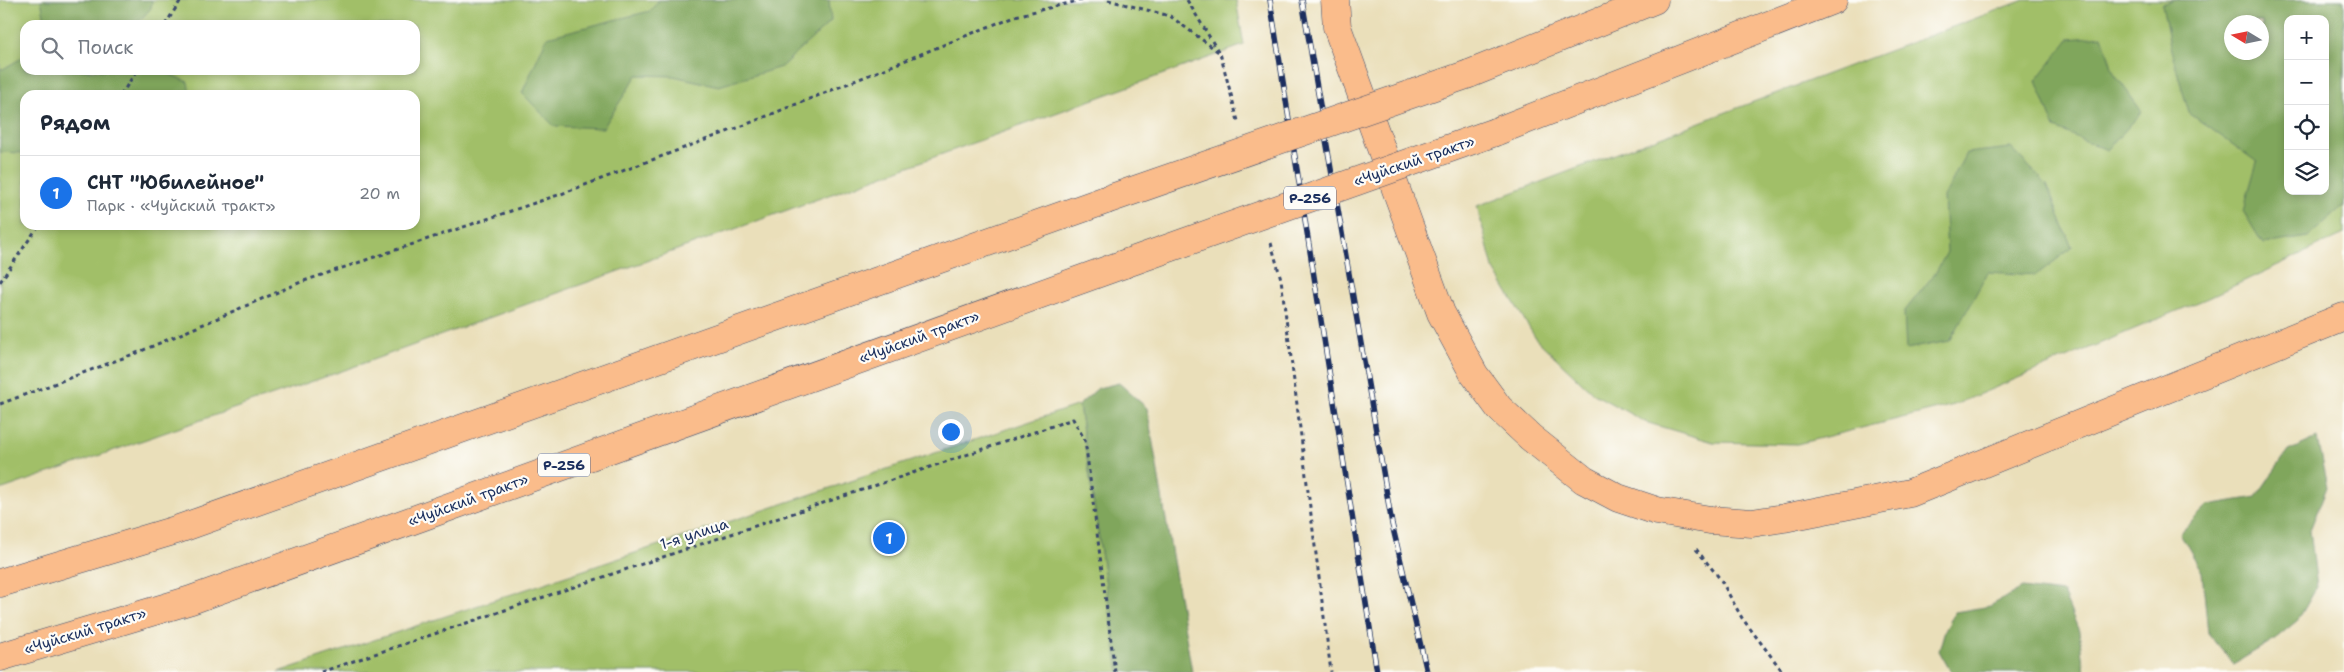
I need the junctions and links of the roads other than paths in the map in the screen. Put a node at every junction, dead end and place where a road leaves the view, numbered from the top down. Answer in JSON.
{"nodes":[{"id":1,"x":1335,"y":0,"type":"edge"},
{"id":2,"x":1654,"y":0,"type":"edge"},
{"id":3,"x":1832,"y":0,"type":"edge"},
{"id":4,"x":2344,"y":317,"type":"edge"},
{"id":5,"x":0,"y":584,"type":"edge"},
{"id":6,"x":0,"y":657,"type":"edge"}],
"edges":[{"from":1,"to":4,"type":"highway"},
{"from":2,"to":5,"type":"highway","bridge":true},
{"from":3,"to":6,"type":"highway","name":"«Чуйский тракт»","number":"Р-256","bridge":true}]}
